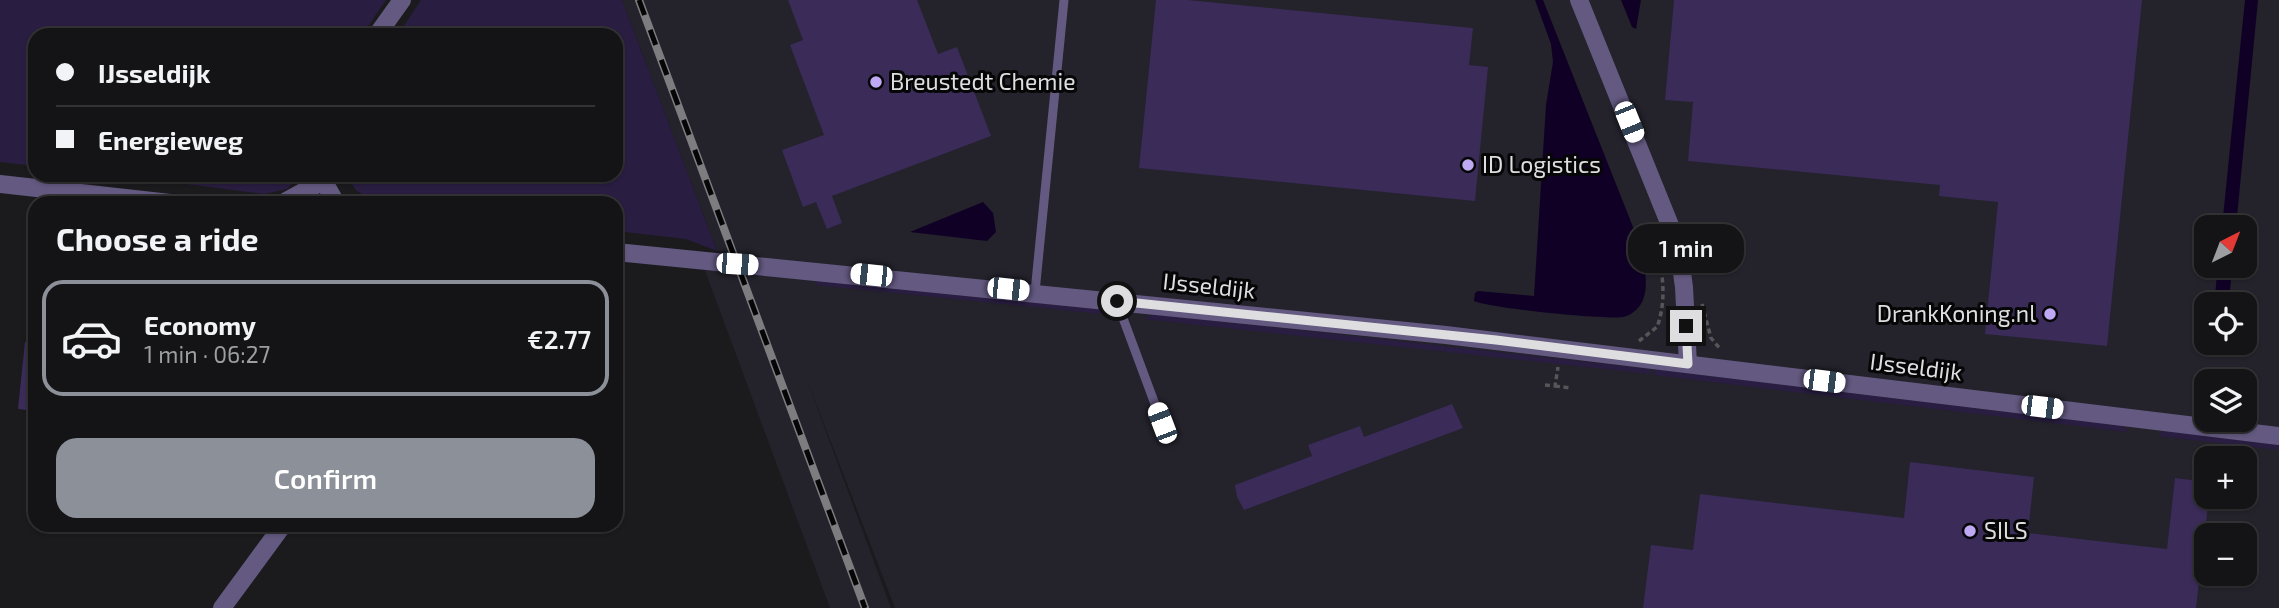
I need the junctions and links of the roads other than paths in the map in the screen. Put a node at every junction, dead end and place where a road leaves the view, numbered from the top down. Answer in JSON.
{"nodes":[{"id":1,"x":402,"y":0,"type":"edge"},
{"id":2,"x":1064,"y":0,"type":"edge"},
{"id":3,"x":1579,"y":0,"type":"edge"},
{"id":4,"x":382,"y":28,"type":"edge"},
{"id":5,"x":314,"y":182,"type":"edge"},
{"id":6,"x":0,"y":184,"type":"edge"},
{"id":7,"x":107,"y":196,"type":"edge"},
{"id":8,"x":293,"y":196,"type":"edge"},
{"id":9,"x":623,"y":253,"type":"edge"},
{"id":10,"x":1035,"y":292,"type":"junction"},
{"id":11,"x":1117,"y":301,"type":"junction"},
{"id":12,"x":1688,"y":364,"type":"junction"},
{"id":13,"x":1162,"y":423,"type":"dead end"},
{"id":14,"x":2279,"y":436,"type":"edge"},
{"id":15,"x":278,"y":532,"type":"edge"},
{"id":16,"x":222,"y":608,"type":"edge"}],
"edges":[{"from":1,"to":4,"type":"street"},
{"from":2,"to":10,"type":"lane"},
{"from":3,"to":12,"type":"street"},
{"from":5,"to":8,"type":"street"},
{"from":6,"to":7,"type":"street"},
{"from":9,"to":10,"type":"street","name":"IJsseldijk"},
{"from":10,"to":11,"type":"street","name":"IJsseldijk"},
{"from":11,"to":12,"type":"street","name":"IJsseldijk"},
{"from":11,"to":13,"type":"lane"},
{"from":12,"to":14,"type":"street","name":"IJsseldijk"},
{"from":15,"to":16,"type":"street"}]}
